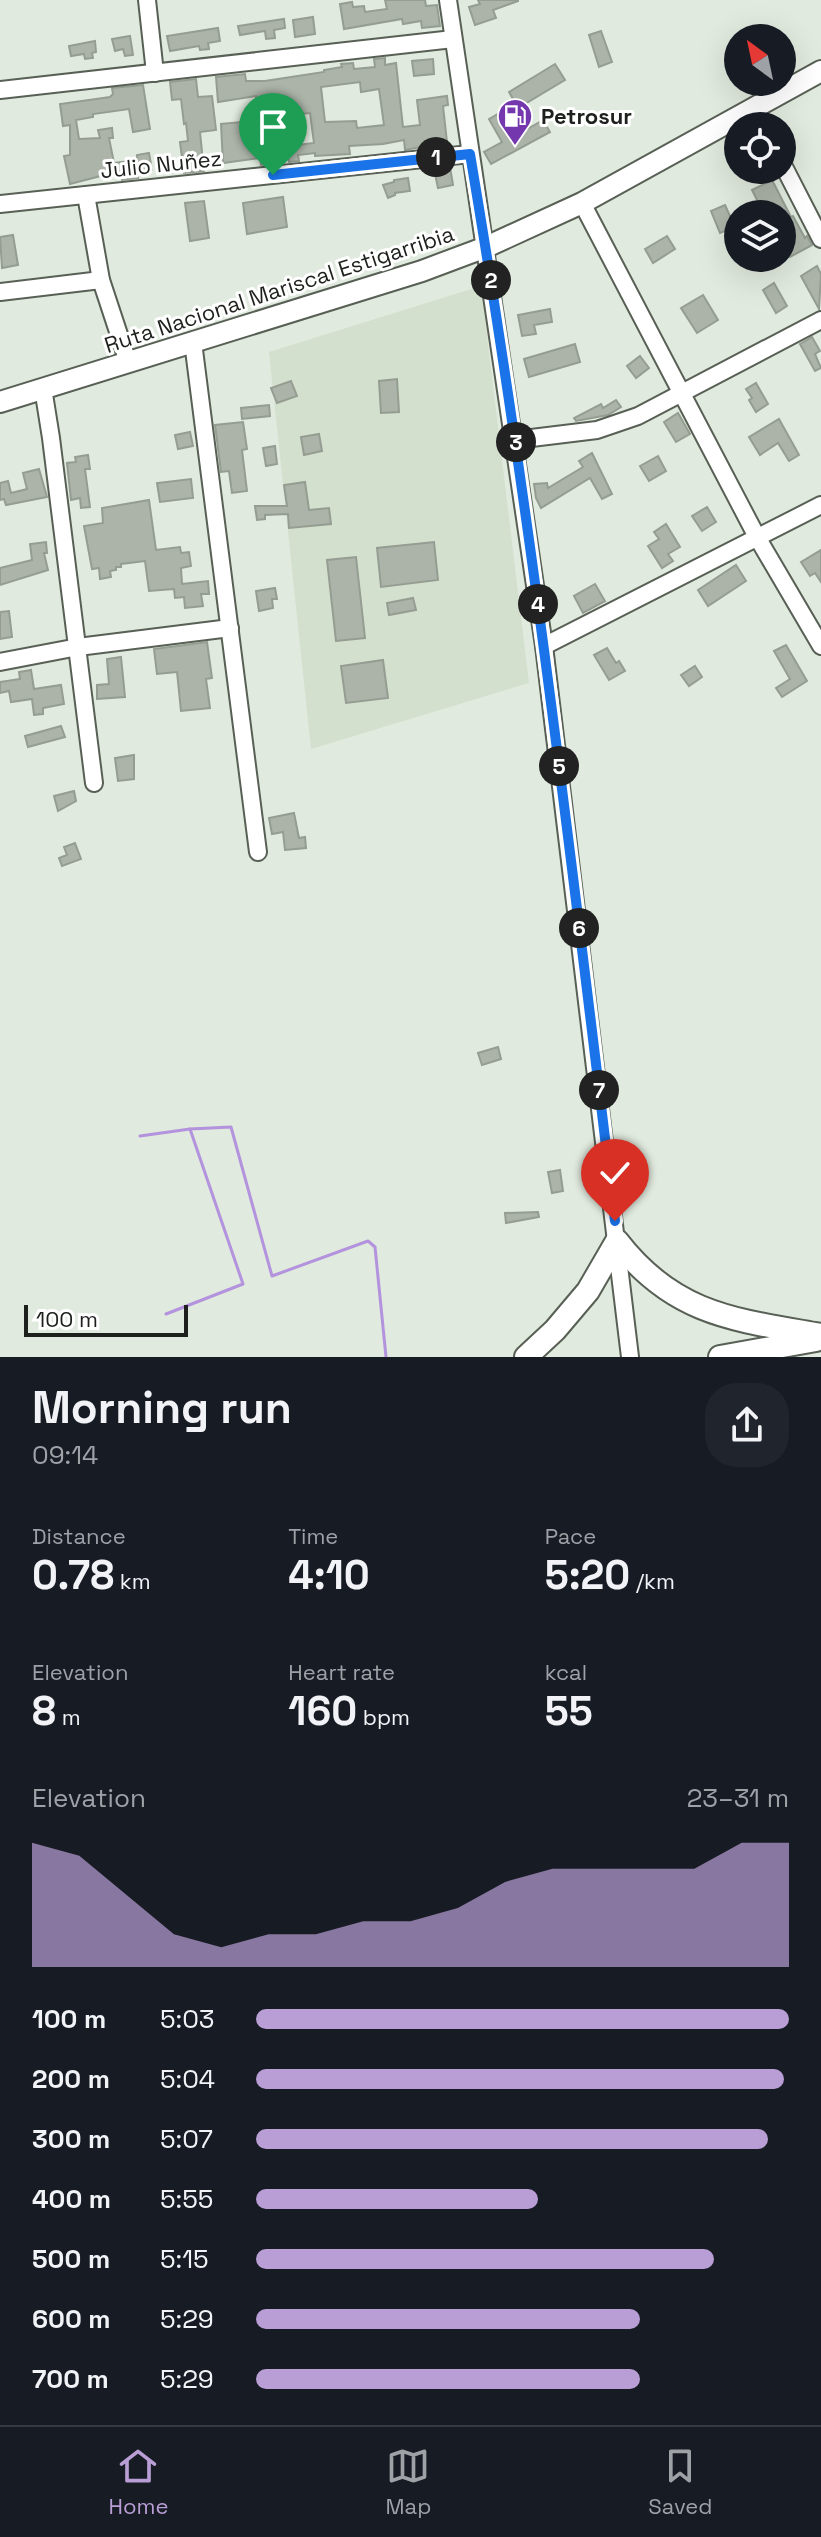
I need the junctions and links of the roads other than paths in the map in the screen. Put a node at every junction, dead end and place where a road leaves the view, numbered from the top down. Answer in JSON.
{"nodes":[{"id":1,"x":147,"y":0,"type":"edge"},
{"id":2,"x":448,"y":0,"type":"edge"},
{"id":3,"x":453,"y":39,"type":"junction"},
{"id":4,"x":821,"y":71,"type":"edge"},
{"id":5,"x":155,"y":73,"type":"junction"},
{"id":6,"x":0,"y":90,"type":"edge"},
{"id":7,"x":766,"y":112,"type":"edge"},
{"id":8,"x":724,"y":134,"type":"edge"},
{"id":9,"x":470,"y":154,"type":"junction"},
{"id":10,"x":793,"y":184,"type":"edge"},
{"id":11,"x":86,"y":195,"type":"junction"},
{"id":12,"x":582,"y":203,"type":"junction"},
{"id":13,"x":0,"y":204,"type":"edge"},
{"id":14,"x":821,"y":239,"type":"edge"},
{"id":15,"x":486,"y":247,"type":"junction"},
{"id":16,"x":101,"y":280,"type":"junction"},
{"id":17,"x":0,"y":292,"type":"edge"},
{"id":18,"x":821,"y":320,"type":"edge"},
{"id":19,"x":193,"y":342,"type":"junction"},
{"id":20,"x":128,"y":362,"type":"junction"},
{"id":21,"x":43,"y":388,"type":"junction"},
{"id":22,"x":681,"y":394,"type":"junction"},
{"id":23,"x":0,"y":402,"type":"edge"},
{"id":24,"x":515,"y":440,"type":"junction"},
{"id":25,"x":821,"y":505,"type":"edge"},
{"id":26,"x":757,"y":537,"type":"junction"},
{"id":27,"x":230,"y":628,"type":"junction"},
{"id":28,"x":544,"y":646,"type":"junction"},
{"id":29,"x":821,"y":646,"type":"edge"},
{"id":30,"x":78,"y":647,"type":"junction"},
{"id":31,"x":0,"y":662,"type":"edge"},
{"id":32,"x":94,"y":783,"type":"dead end"},
{"id":33,"x":258,"y":852,"type":"dead end"},
{"id":34,"x":617,"y":1241,"type":"junction"},
{"id":35,"x":821,"y":1337,"type":"edge"},
{"id":36,"x":526,"y":1357,"type":"edge"},
{"id":37,"x":630,"y":1357,"type":"edge"},
{"id":38,"x":720,"y":1357,"type":"edge"}],
"edges":[{"from":1,"to":5,"type":"street"},
{"from":2,"to":3,"type":"street"},
{"from":3,"to":5,"type":"street"},
{"from":3,"to":9,"type":"street"},
{"from":4,"to":7,"type":"main road","name":"Ruta Nacional Mariscal Estigarribia"},
{"from":5,"to":6,"type":"street"},
{"from":8,"to":12,"type":"main road","name":"Ruta Nacional Mariscal Estigarribia"},
{"from":9,"to":11,"type":"street","name":"Julio Nuñez"},
{"from":9,"to":15,"type":"street"},
{"from":10,"to":14,"type":"street"},
{"from":11,"to":13,"type":"street","name":"Julio Nuñez"},
{"from":11,"to":16,"type":"street"},
{"from":12,"to":15,"type":"main road","name":"Ruta Nacional Mariscal Estigarribia"},
{"from":12,"to":22,"type":"street"},
{"from":15,"to":19,"type":"main road","name":"Ruta Nacional Mariscal Estigarribia"},
{"from":15,"to":24,"type":"street"},
{"from":16,"to":17,"type":"street"},
{"from":16,"to":20,"type":"street"},
{"from":18,"to":22,"type":"street"},
{"from":19,"to":20,"type":"main road","name":"Ruta Nacional Mariscal Estigarribia"},
{"from":19,"to":27,"type":"street"},
{"from":20,"to":21,"type":"main road","name":"Ruta Nacional Mariscal Estigarribia"},
{"from":21,"to":23,"type":"main road","name":"Ruta Nacional Mariscal Estigarribia"},
{"from":21,"to":30,"type":"street"},
{"from":22,"to":24,"type":"street"},
{"from":22,"to":26,"type":"street"},
{"from":24,"to":28,"type":"street"},
{"from":25,"to":26,"type":"street"},
{"from":26,"to":28,"type":"street"},
{"from":26,"to":29,"type":"street"},
{"from":27,"to":30,"type":"street"},
{"from":27,"to":33,"type":"street"},
{"from":28,"to":34,"type":"street"},
{"from":30,"to":31,"type":"street"},
{"from":30,"to":32,"type":"street"},
{"from":34,"to":35,"type":"highway"},
{"from":34,"to":36,"type":"highway"},
{"from":34,"to":37,"type":"street"},
{"from":35,"to":38,"type":"highway"}]}
